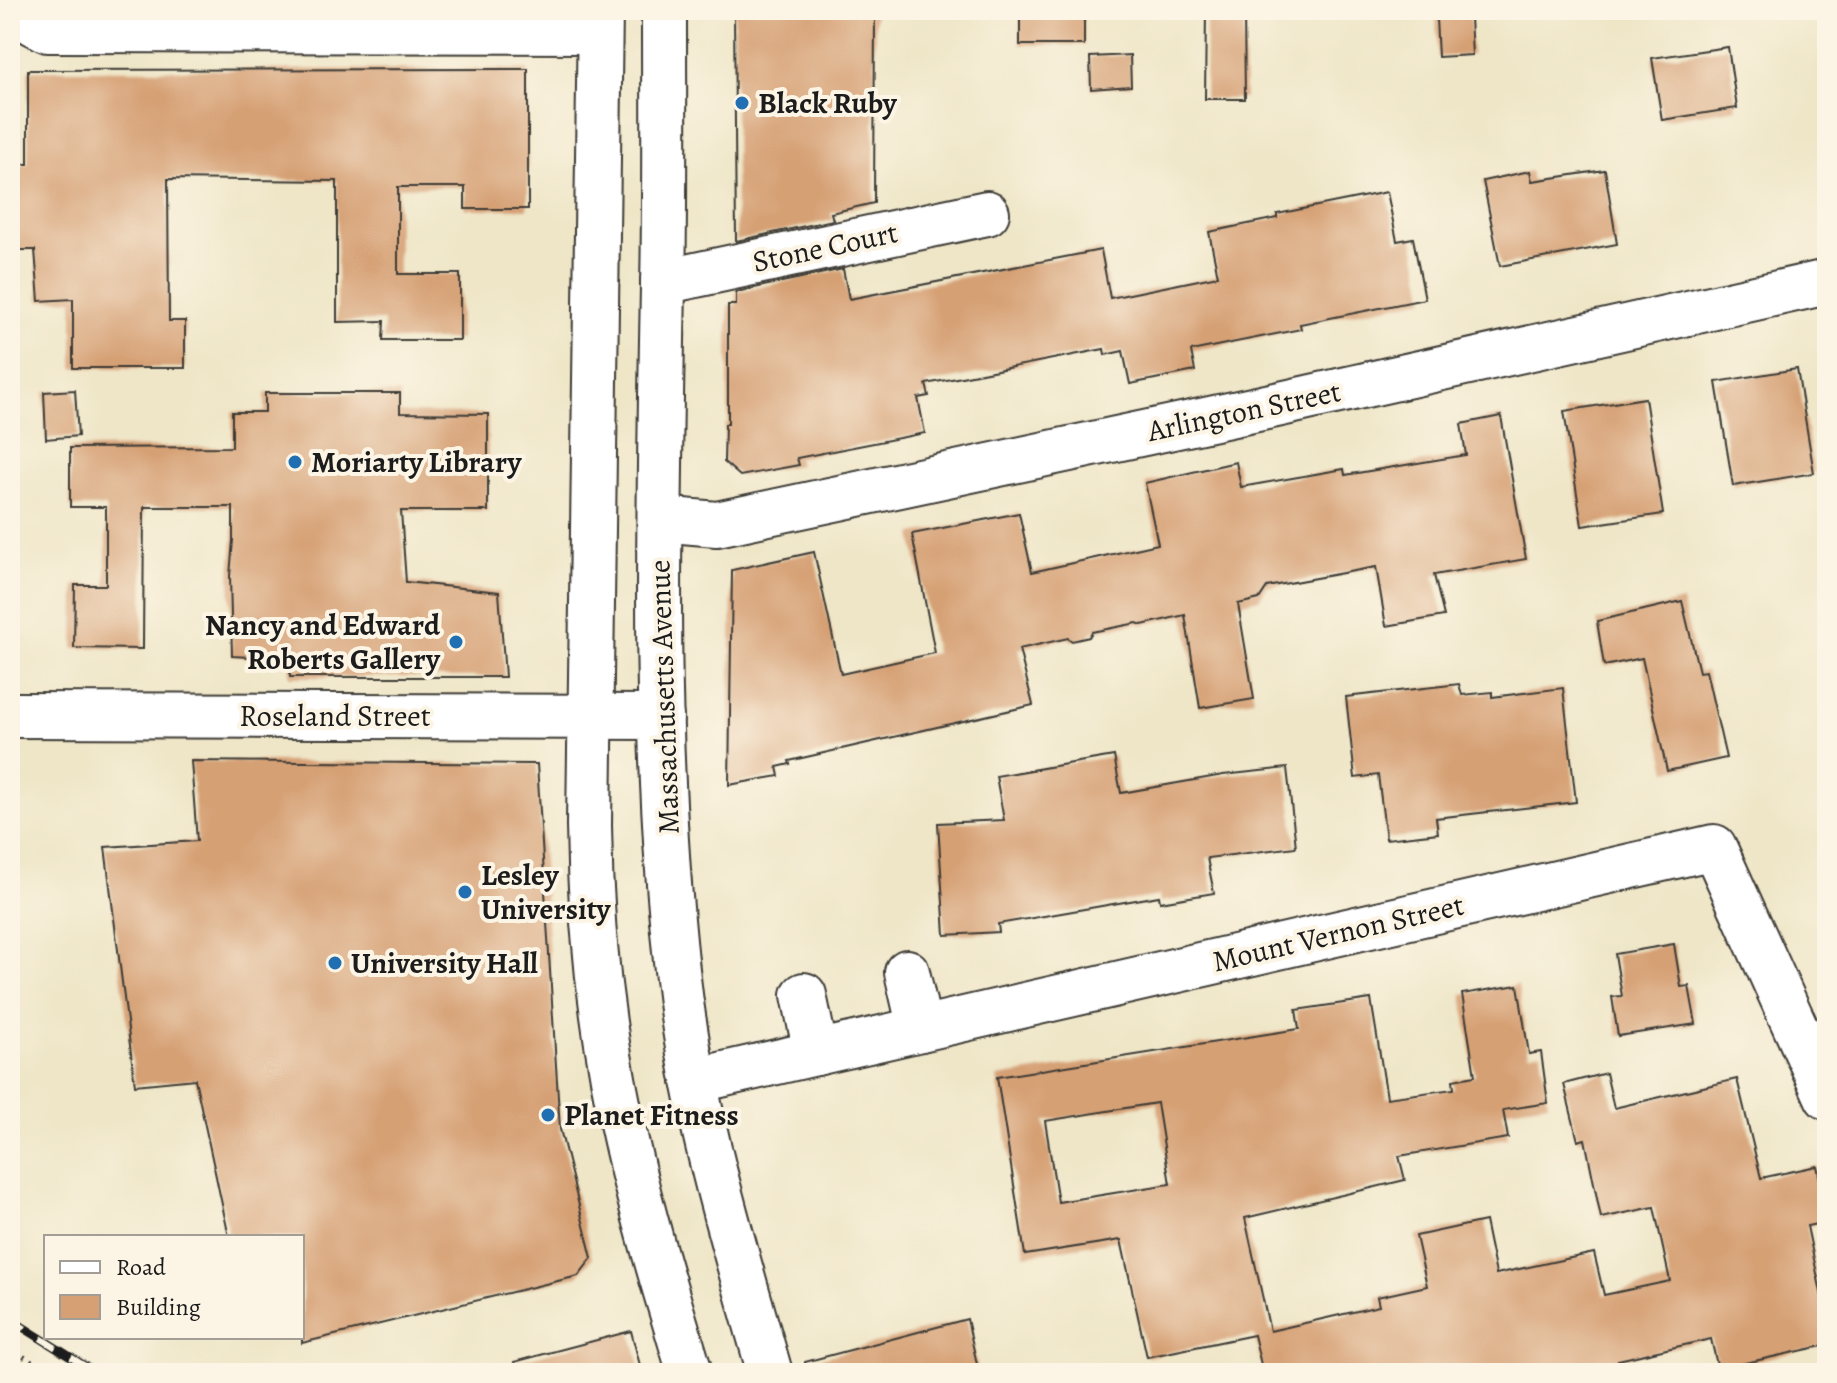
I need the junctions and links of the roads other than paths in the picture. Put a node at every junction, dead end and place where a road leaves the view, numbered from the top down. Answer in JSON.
{"nodes":[{"id":1,"x":24,"y":10,"type":"edge"},
{"id":2,"x":664,"y":10,"type":"edge"},
{"id":3,"x":599,"y":21,"type":"edge"},
{"id":4,"x":987,"y":213,"type":"dead end"},
{"id":5,"x":663,"y":282,"type":"junction"},
{"id":6,"x":1827,"y":282,"type":"edge"},
{"id":7,"x":660,"y":519,"type":"junction"},
{"id":8,"x":26,"y":715,"type":"edge"},
{"id":9,"x":592,"y":717,"type":"junction"},
{"id":10,"x":661,"y":717,"type":"junction"},
{"id":11,"x":907,"y":972,"type":"dead end"},
{"id":12,"x":804,"y":995,"type":"dead end"},
{"id":13,"x":920,"y":1029,"type":"junction"},
{"id":14,"x":816,"y":1053,"type":"junction"},
{"id":15,"x":694,"y":1081,"type":"junction"},
{"id":16,"x":1827,"y":1097,"type":"edge"},
{"id":17,"x":690,"y":1373,"type":"edge"},
{"id":18,"x":770,"y":1373,"type":"edge"}],
"edges":[{"from":1,"to":3,"type":"street"},
{"from":2,"to":5,"type":"street","name":"Massachusetts Avenue"},
{"from":3,"to":9,"type":"street"},
{"from":4,"to":5,"type":"street","name":"Stone Court"},
{"from":5,"to":7,"type":"street","name":"Massachusetts Avenue"},
{"from":6,"to":7,"type":"street","name":"Arlington Street"},
{"from":7,"to":10,"type":"street","name":"Massachusetts Avenue"},
{"from":8,"to":9,"type":"street","name":"Roseland Street"},
{"from":9,"to":10,"type":"street","name":"Roseland Street"},
{"from":9,"to":17,"type":"street"},
{"from":10,"to":15,"type":"street","name":"Massachusetts Avenue"},
{"from":11,"to":13,"type":"street"},
{"from":12,"to":14,"type":"street"},
{"from":13,"to":14,"type":"street","name":"Mount Vernon Street"},
{"from":13,"to":16,"type":"street","name":"Mount Vernon Street"},
{"from":14,"to":15,"type":"street","name":"Mount Vernon Street"},
{"from":15,"to":18,"type":"street","name":"Massachusetts Avenue"}]}
